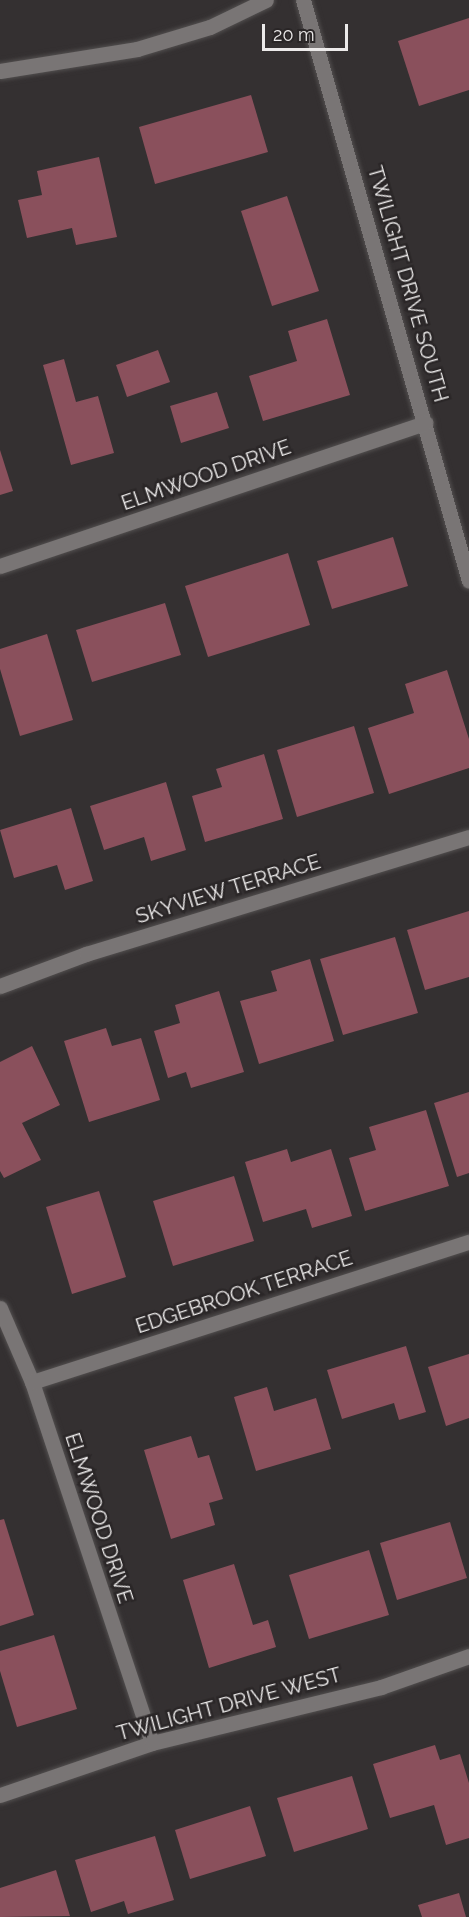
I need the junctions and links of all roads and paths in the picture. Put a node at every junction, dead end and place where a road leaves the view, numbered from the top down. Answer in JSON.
{"nodes":[{"id":1,"x":266,"y":0,"type":"edge"},
{"id":2,"x":303,"y":0,"type":"edge"},
{"id":3,"x":0,"y":71,"type":"edge"},
{"id":4,"x":426,"y":423,"type":"junction"},
{"id":5,"x":0,"y":566,"type":"edge"},
{"id":6,"x":469,"y":581,"type":"edge"},
{"id":7,"x":469,"y":837,"type":"edge"},
{"id":8,"x":0,"y":986,"type":"edge"},
{"id":9,"x":469,"y":1242,"type":"edge"},
{"id":10,"x":0,"y":1308,"type":"edge"},
{"id":11,"x":32,"y":1382,"type":"junction"},
{"id":12,"x":469,"y":1656,"type":"edge"},
{"id":13,"x":152,"y":1743,"type":"junction"},
{"id":14,"x":0,"y":1795,"type":"edge"}],
"edges":[{"from":1,"to":3,"type":"street"},
{"from":2,"to":4,"type":"street","name":"TWILIGHT DRIVE SOUTH"},
{"from":4,"to":5,"type":"street","name":"ELMWOOD DRIVE"},
{"from":4,"to":6,"type":"street","name":"TWILIGHT DRIVE SOUTH"},
{"from":7,"to":8,"type":"street","name":"SKYVIEW TERRACE"},
{"from":9,"to":11,"type":"street","name":"EDGEBROOK TERRACE"},
{"from":10,"to":11,"type":"street","name":"ELMWOOD DRIVE"},
{"from":11,"to":13,"type":"street","name":"ELMWOOD DRIVE"},
{"from":12,"to":13,"type":"street","name":"TWILIGHT DRIVE WEST"},
{"from":13,"to":14,"type":"street","name":"TWILIGHT DRIVE WEST"}]}
